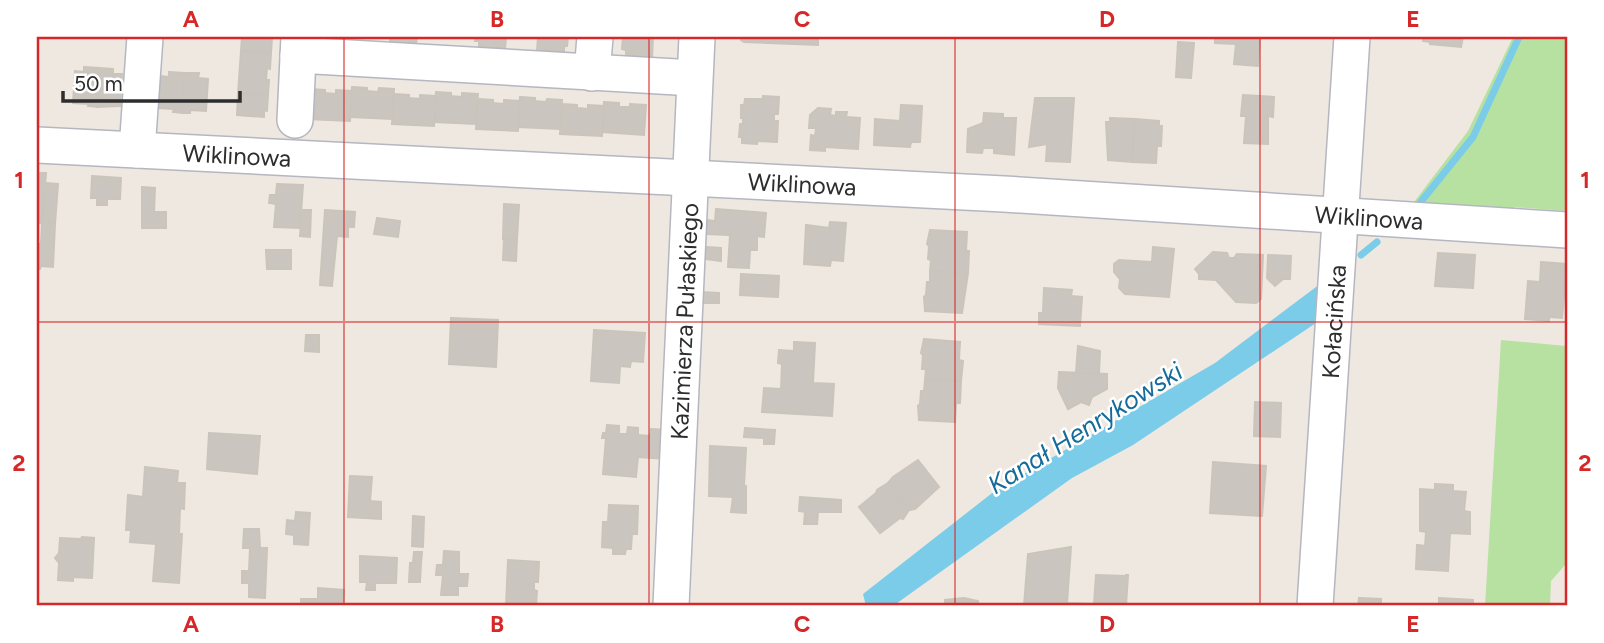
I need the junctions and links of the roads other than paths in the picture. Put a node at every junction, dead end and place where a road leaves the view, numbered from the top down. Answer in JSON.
{"nodes":[{"id":1,"x":145,"y":37,"type":"edge"},
{"id":2,"x":595,"y":37,"type":"edge"},
{"id":3,"x":697,"y":37,"type":"edge"},
{"id":4,"x":1352,"y":37,"type":"edge"},
{"id":5,"x":299,"y":46,"type":"edge"},
{"id":6,"x":448,"y":51,"type":"edge"},
{"id":7,"x":593,"y":73,"type":"junction"},
{"id":8,"x":694,"y":78,"type":"junction"},
{"id":9,"x":295,"y":120,"type":"dead end"},
{"id":10,"x":37,"y":145,"type":"edge"},
{"id":11,"x":137,"y":150,"type":"junction"},
{"id":12,"x":690,"y":179,"type":"junction"},
{"id":13,"x":1342,"y":215,"type":"junction"},
{"id":14,"x":1567,"y":230,"type":"edge"},
{"id":15,"x":671,"y":606,"type":"edge"},
{"id":16,"x":1315,"y":606,"type":"edge"}],
"edges":[{"from":1,"to":11,"type":"street"},
{"from":2,"to":7,"type":"street"},
{"from":3,"to":8,"type":"street","name":"Kazimierza Pułaskiego"},
{"from":4,"to":13,"type":"street","name":"Kołacińska"},
{"from":5,"to":6,"type":"street"},
{"from":5,"to":9,"type":"street"},
{"from":6,"to":7,"type":"street"},
{"from":7,"to":8,"type":"street"},
{"from":8,"to":12,"type":"street","name":"Kazimierza Pułaskiego"},
{"from":10,"to":11,"type":"street","name":"Wiklinowa"},
{"from":11,"to":12,"type":"street","name":"Wiklinowa"},
{"from":12,"to":13,"type":"street","name":"Wiklinowa"},
{"from":12,"to":15,"type":"street","name":"Kazimierza Pułaskiego"},
{"from":13,"to":14,"type":"street","name":"Wiklinowa"},
{"from":13,"to":16,"type":"street","name":"Kołacińska"}]}
